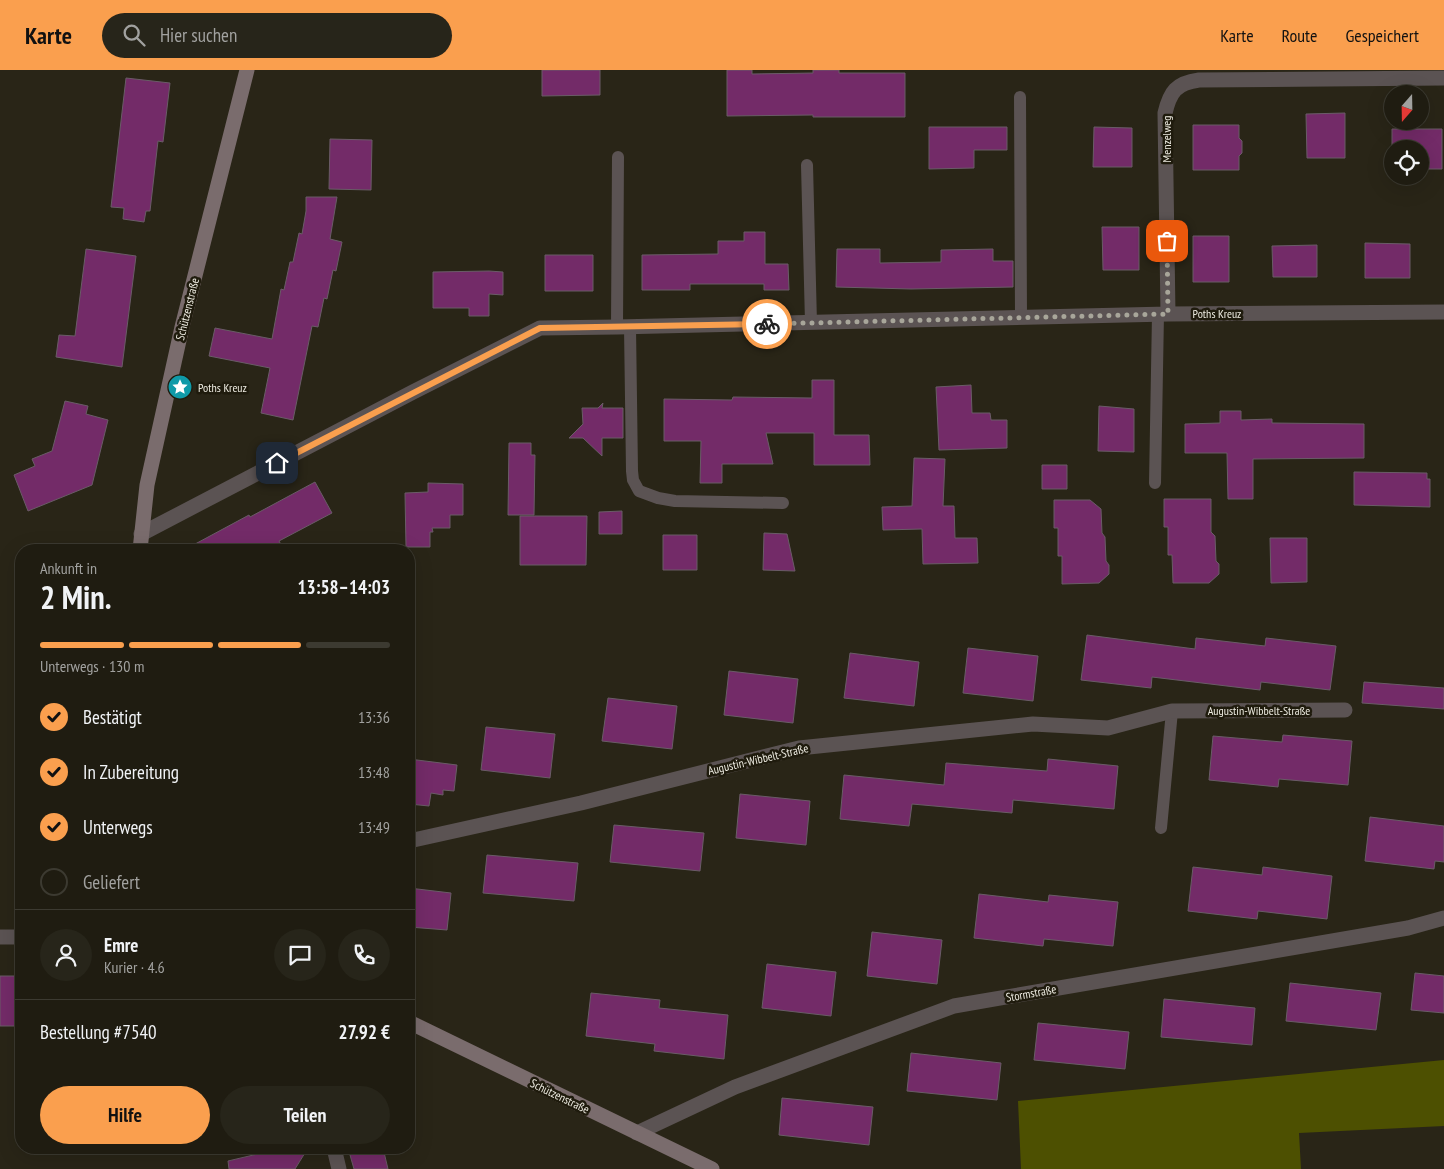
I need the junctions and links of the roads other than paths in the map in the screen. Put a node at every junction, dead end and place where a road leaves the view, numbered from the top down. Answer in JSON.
{"nodes":[{"id":1,"x":247,"y":70,"type":"edge"},
{"id":2,"x":1444,"y":78,"type":"edge"},
{"id":3,"x":1020,"y":96,"type":"dead end"},
{"id":4,"x":618,"y":157,"type":"dead end"},
{"id":5,"x":807,"y":165,"type":"dead end"},
{"id":6,"x":1444,"y":312,"type":"edge"},
{"id":7,"x":1163,"y":314,"type":"junction"},
{"id":8,"x":1021,"y":317,"type":"junction"},
{"id":9,"x":811,"y":323,"type":"junction"},
{"id":10,"x":624,"y":327,"type":"junction"},
{"id":11,"x":1155,"y":483,"type":"dead end"},
{"id":12,"x":783,"y":503,"type":"dead end"},
{"id":13,"x":141,"y":534,"type":"junction"},
{"id":14,"x":140,"y":544,"type":"edge"},
{"id":15,"x":1346,"y":710,"type":"dead end"},
{"id":16,"x":1172,"y":711,"type":"junction"},
{"id":17,"x":1161,"y":828,"type":"dead end"},
{"id":18,"x":415,"y":840,"type":"edge"},
{"id":19,"x":1444,"y":918,"type":"edge"},
{"id":20,"x":0,"y":937,"type":"edge"},
{"id":21,"x":15,"y":937,"type":"edge"},
{"id":22,"x":415,"y":1025,"type":"edge"},
{"id":23,"x":637,"y":1133,"type":"junction"},
{"id":24,"x":335,"y":1154,"type":"edge"},
{"id":25,"x":339,"y":1169,"type":"edge"},
{"id":26,"x":712,"y":1169,"type":"edge"}],
"edges":[{"from":1,"to":13,"type":"street","name":"Schützenstraße"},
{"from":2,"to":7,"type":"street","name":"Menzelweg"},
{"from":3,"to":8,"type":"lane"},
{"from":4,"to":10,"type":"lane"},
{"from":5,"to":9,"type":"lane"},
{"from":6,"to":7,"type":"street","name":"Poths Kreuz"},
{"from":7,"to":8,"type":"street","name":"Poths Kreuz"},
{"from":7,"to":11,"type":"lane"},
{"from":8,"to":9,"type":"street","name":"Poths Kreuz"},
{"from":9,"to":10,"type":"street","name":"Poths Kreuz"},
{"from":10,"to":12,"type":"lane"},
{"from":10,"to":13,"type":"street","name":"Poths Kreuz"},
{"from":13,"to":14,"type":"street","name":"Schützenstraße"},
{"from":15,"to":16,"type":"street","name":"Augustin-Wibbelt-Straße"},
{"from":16,"to":17,"type":"lane"},
{"from":16,"to":18,"type":"street","name":"Augustin-Wibbelt-Straße"},
{"from":19,"to":23,"type":"street","name":"Stormstraße"},
{"from":20,"to":21,"type":"street"},
{"from":22,"to":23,"type":"street","name":"Schützenstraße"},
{"from":23,"to":26,"type":"street","name":"Schützenstraße"},
{"from":24,"to":25,"type":"street"}]}
